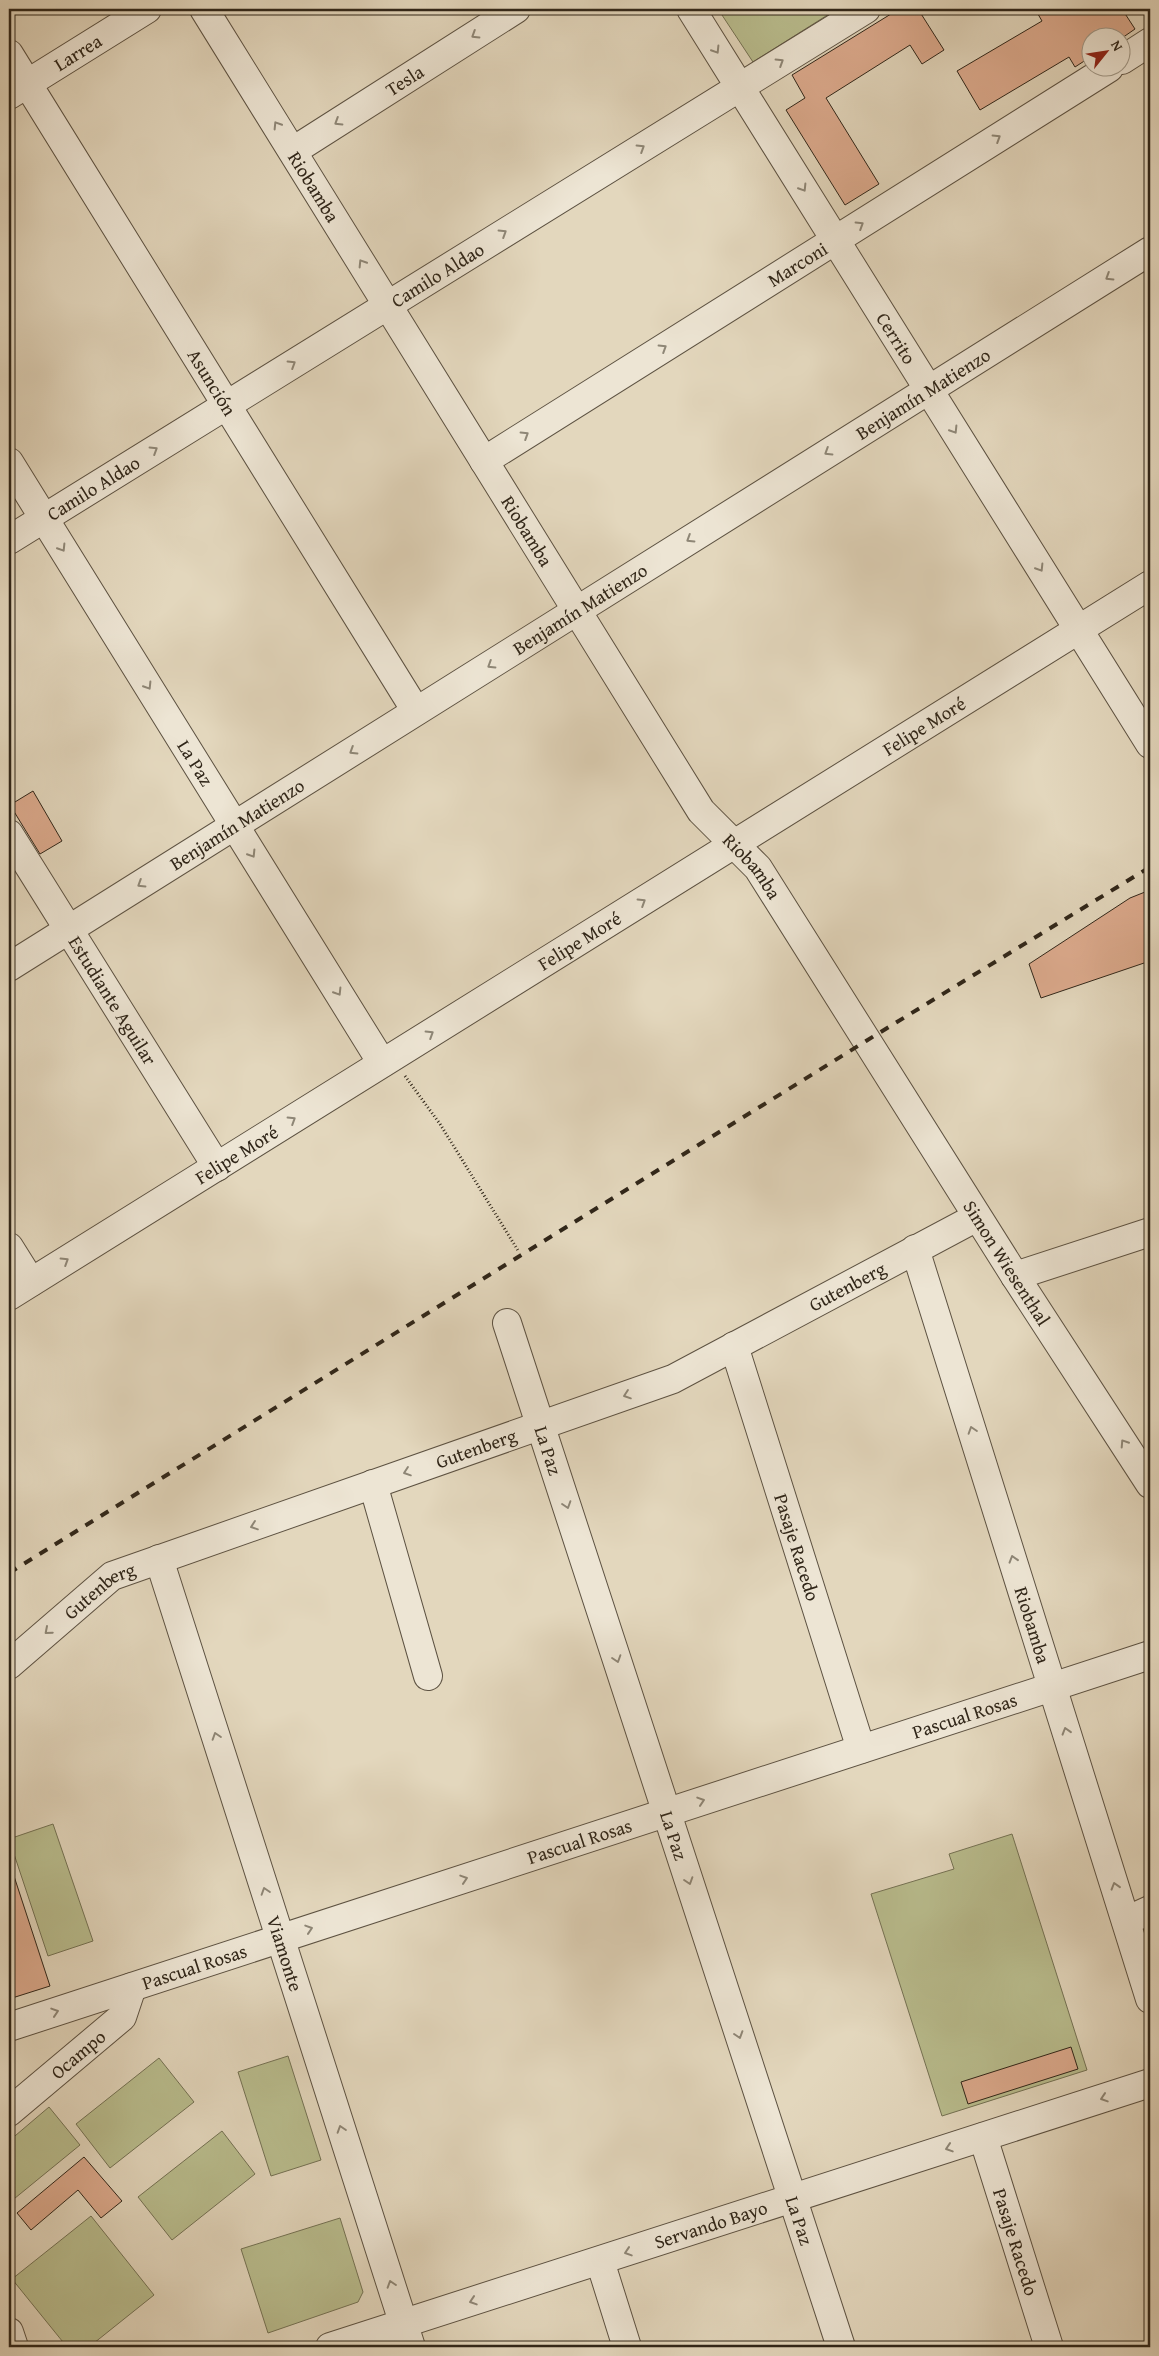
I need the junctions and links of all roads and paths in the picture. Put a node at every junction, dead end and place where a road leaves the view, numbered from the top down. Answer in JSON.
{"nodes":[{"id":1,"x":147,"y":9,"type":"edge"},
{"id":2,"x":204,"y":9,"type":"edge"},
{"id":3,"x":516,"y":9,"type":"edge"},
{"id":4,"x":691,"y":9,"type":"edge"},
{"id":5,"x":866,"y":9,"type":"edge"},
{"id":6,"x":1150,"y":42,"type":"edge"},
{"id":7,"x":9,"y":54,"type":"edge"},
{"id":8,"x":1132,"y":54,"type":"edge"},
{"id":9,"x":1093,"y":78,"type":"edge"},
{"id":10,"x":739,"y":87,"type":"junction"},
{"id":11,"x":18,"y":90,"type":"edge"},
{"id":12,"x":293,"y":151,"type":"junction"},
{"id":13,"x":835,"y":240,"type":"junction"},
{"id":14,"x":1150,"y":251,"type":"edge"},
{"id":15,"x":387,"y":305,"type":"junction"},
{"id":16,"x":928,"y":389,"type":"junction"},
{"id":17,"x":226,"y":405,"type":"junction"},
{"id":18,"x":484,"y":461,"type":"junction"},
{"id":19,"x":9,"y":462,"type":"edge"},
{"id":20,"x":44,"y":518,"type":"junction"},
{"id":21,"x":9,"y":540,"type":"edge"},
{"id":22,"x":1150,"y":585,"type":"edge"},
{"id":23,"x":576,"y":611,"type":"junction"},
{"id":24,"x":1079,"y":630,"type":"junction"},
{"id":25,"x":416,"y":711,"type":"junction"},
{"id":26,"x":1150,"y":744,"type":"edge"},
{"id":27,"x":234,"y":825,"type":"junction"},
{"id":28,"x":9,"y":834,"type":"edge"},
{"id":29,"x":735,"y":844,"type":"junction"},
{"id":30,"x":68,"y":930,"type":"junction"},
{"id":31,"x":9,"y":967,"type":"edge"},
{"id":32,"x":866,"y":1041,"type":"joint"},
{"id":33,"x":387,"y":1061,"type":"junction"},
{"id":34,"x":217,"y":1167,"type":"junction"},
{"id":35,"x":977,"y":1217,"type":"junction"},
{"id":36,"x":1150,"y":1232,"type":"edge"},
{"id":37,"x":9,"y":1247,"type":"edge"},
{"id":38,"x":915,"y":1249,"type":"junction"},
{"id":39,"x":519,"y":1252,"type":"dead end"},
{"id":40,"x":1014,"y":1276,"type":"junction"},
{"id":41,"x":20,"y":1289,"type":"edge"},
{"id":42,"x":507,"y":1323,"type":"dead end"},
{"id":43,"x":734,"y":1346,"type":"junction"},
{"id":44,"x":541,"y":1425,"type":"junction"},
{"id":45,"x":372,"y":1484,"type":"junction"},
{"id":46,"x":1150,"y":1484,"type":"edge"},
{"id":47,"x":159,"y":1559,"type":"junction"},
{"id":48,"x":1150,"y":1655,"type":"edge"},
{"id":49,"x":9,"y":1665,"type":"edge"},
{"id":50,"x":428,"y":1676,"type":"dead end"},
{"id":51,"x":1052,"y":1687,"type":"junction"},
{"id":52,"x":861,"y":1749,"type":"junction"},
{"id":53,"x":667,"y":1812,"type":"junction"},
{"id":54,"x":1150,"y":1910,"type":"edge"},
{"id":55,"x":1126,"y":1921,"type":"junction"},
{"id":56,"x":280,"y":1939,"type":"junction"},
{"id":57,"x":132,"y":1987,"type":"junction"},
{"id":58,"x":1150,"y":1999,"type":"edge"},
{"id":59,"x":9,"y":2027,"type":"edge"},
{"id":60,"x":1150,"y":2083,"type":"edge"},
{"id":61,"x":9,"y":2112,"type":"edge"},
{"id":62,"x":983,"y":2137,"type":"junction"},
{"id":63,"x":792,"y":2198,"type":"junction"},
{"id":64,"x":600,"y":2261,"type":"junction"},
{"id":65,"x":9,"y":2332,"type":"edge"},
{"id":66,"x":407,"y":2335,"type":"edge"},
{"id":67,"x":14,"y":2347,"type":"edge"},
{"id":68,"x":330,"y":2347,"type":"edge"},
{"id":69,"x":627,"y":2347,"type":"edge"},
{"id":70,"x":841,"y":2347,"type":"edge"},
{"id":71,"x":1049,"y":2347,"type":"edge"}],
"edges":[{"from":1,"to":11,"type":"street","name":"Larrea"},
{"from":12,"to":2,"type":"street","name":"Riobamba","one_way":true},
{"from":3,"to":12,"type":"street","name":"Tesla","one_way":true},
{"from":4,"to":10,"type":"street","name":"Cerrito","one_way":true},
{"from":10,"to":5,"type":"street","name":"Camilo Aldao","one_way":true},
{"from":6,"to":8,"type":"street"},
{"from":7,"to":11,"type":"street","name":"Asunción"},
{"from":13,"to":9,"type":"street","name":"Marconi","one_way":true},
{"from":10,"to":13,"type":"street","name":"Cerrito","one_way":true},
{"from":15,"to":10,"type":"street","name":"Camilo Aldao","one_way":true},
{"from":11,"to":17,"type":"street","name":"Asunción"},
{"from":15,"to":12,"type":"street","name":"Riobamba","one_way":true},
{"from":13,"to":16,"type":"street","name":"Cerrito"},
{"from":18,"to":13,"type":"street","name":"Marconi","one_way":true},
{"from":14,"to":16,"type":"street","name":"Benjamín Matienzo","one_way":true},
{"from":17,"to":15,"type":"street","name":"Camilo Aldao","one_way":true},
{"from":15,"to":18,"type":"street","name":"Riobamba"},
{"from":16,"to":23,"type":"street","name":"Benjamín Matienzo","one_way":true},
{"from":16,"to":24,"type":"street","name":"Cerrito","one_way":true},
{"from":20,"to":17,"type":"street","name":"Camilo Aldao","one_way":true},
{"from":17,"to":25,"type":"street","name":"Asunción"},
{"from":18,"to":23,"type":"street","name":"Riobamba"},
{"from":19,"to":20,"type":"street","name":"La Paz"},
{"from":20,"to":21,"type":"street","name":"Camilo Aldao"},
{"from":20,"to":27,"type":"street","name":"La Paz","one_way":true},
{"from":22,"to":24,"type":"street","name":"Felipe Moré"},
{"from":23,"to":25,"type":"street","name":"Benjamín Matienzo","one_way":true},
{"from":23,"to":29,"type":"street","name":"Riobamba"},
{"from":24,"to":26,"type":"street","name":"Cerrito"},
{"from":24,"to":29,"type":"street","name":"Felipe Moré"},
{"from":25,"to":27,"type":"street","name":"Benjamín Matienzo","one_way":true},
{"from":27,"to":30,"type":"street","name":"Benjamín Matienzo","one_way":true},
{"from":27,"to":33,"type":"street","name":"La Paz","one_way":true},
{"from":28,"to":30,"type":"street","name":"Estudiante Aguilar"},
{"from":29,"to":32,"type":"street","name":"Riobamba"},
{"from":33,"to":29,"type":"street","name":"Felipe Moré","one_way":true},
{"from":30,"to":31,"type":"street","name":"Benjamín Matienzo"},
{"from":30,"to":34,"type":"street","name":"Estudiante Aguilar"},
{"from":32,"to":35,"type":"street","name":"Simon Wiesenthal"},
{"from":34,"to":33,"type":"street","name":"Felipe Moré","one_way":true},
{"from":33,"to":39,"type":"path"},
{"from":41,"to":34,"type":"street","name":"Felipe Moré","one_way":true},
{"from":35,"to":38,"type":"street","name":"Gutenberg"},
{"from":35,"to":40,"type":"street","name":"Simon Wiesenthal"},
{"from":36,"to":40,"type":"street"},
{"from":37,"to":41,"type":"street"},
{"from":38,"to":43,"type":"street","name":"Gutenberg"},
{"from":51,"to":38,"type":"street","name":"Riobamba","one_way":true},
{"from":46,"to":40,"type":"street","name":"Simon Wiesenthal","one_way":true},
{"from":42,"to":44,"type":"street","name":"La Paz"},
{"from":43,"to":44,"type":"street","name":"Gutenberg","one_way":true},
{"from":43,"to":52,"type":"street","name":"Pasaje Racedo"},
{"from":44,"to":45,"type":"street","name":"Gutenberg","one_way":true},
{"from":44,"to":53,"type":"street","name":"La Paz","one_way":true},
{"from":45,"to":47,"type":"street","name":"Gutenberg","one_way":true},
{"from":45,"to":50,"type":"street"},
{"from":47,"to":49,"type":"street","name":"Gutenberg","one_way":true},
{"from":56,"to":47,"type":"street","name":"Viamonte","one_way":true},
{"from":48,"to":51,"type":"street","name":"Pascual Rosas"},
{"from":51,"to":52,"type":"street","name":"Pascual Rosas"},
{"from":55,"to":51,"type":"street","name":"Riobamba","one_way":true},
{"from":53,"to":52,"type":"street","name":"Pascual Rosas","one_way":true},
{"from":56,"to":53,"type":"street","name":"Pascual Rosas","one_way":true},
{"from":53,"to":63,"type":"street","name":"La Paz","one_way":true},
{"from":54,"to":55,"type":"street"},
{"from":55,"to":58,"type":"street","name":"Riobamba"},
{"from":56,"to":57,"type":"street","name":"Pascual Rosas"},
{"from":66,"to":56,"type":"street","name":"Viamonte","one_way":true},
{"from":59,"to":57,"type":"street","name":"Pascual Rosas","one_way":true},
{"from":57,"to":61,"type":"street","name":"Ocampo"},
{"from":60,"to":62,"type":"street","name":"Servando Bayo","one_way":true},
{"from":62,"to":63,"type":"street","name":"Servando Bayo","one_way":true},
{"from":62,"to":71,"type":"street","name":"Pasaje Racedo"},
{"from":63,"to":64,"type":"street","name":"Servando Bayo","one_way":true},
{"from":63,"to":70,"type":"street","name":"La Paz"},
{"from":64,"to":66,"type":"street","name":"Servando Bayo","one_way":true},
{"from":64,"to":69,"type":"street"},
{"from":65,"to":67,"type":"street"},
{"from":66,"to":68,"type":"street","name":"Servando Bayo"}]}
